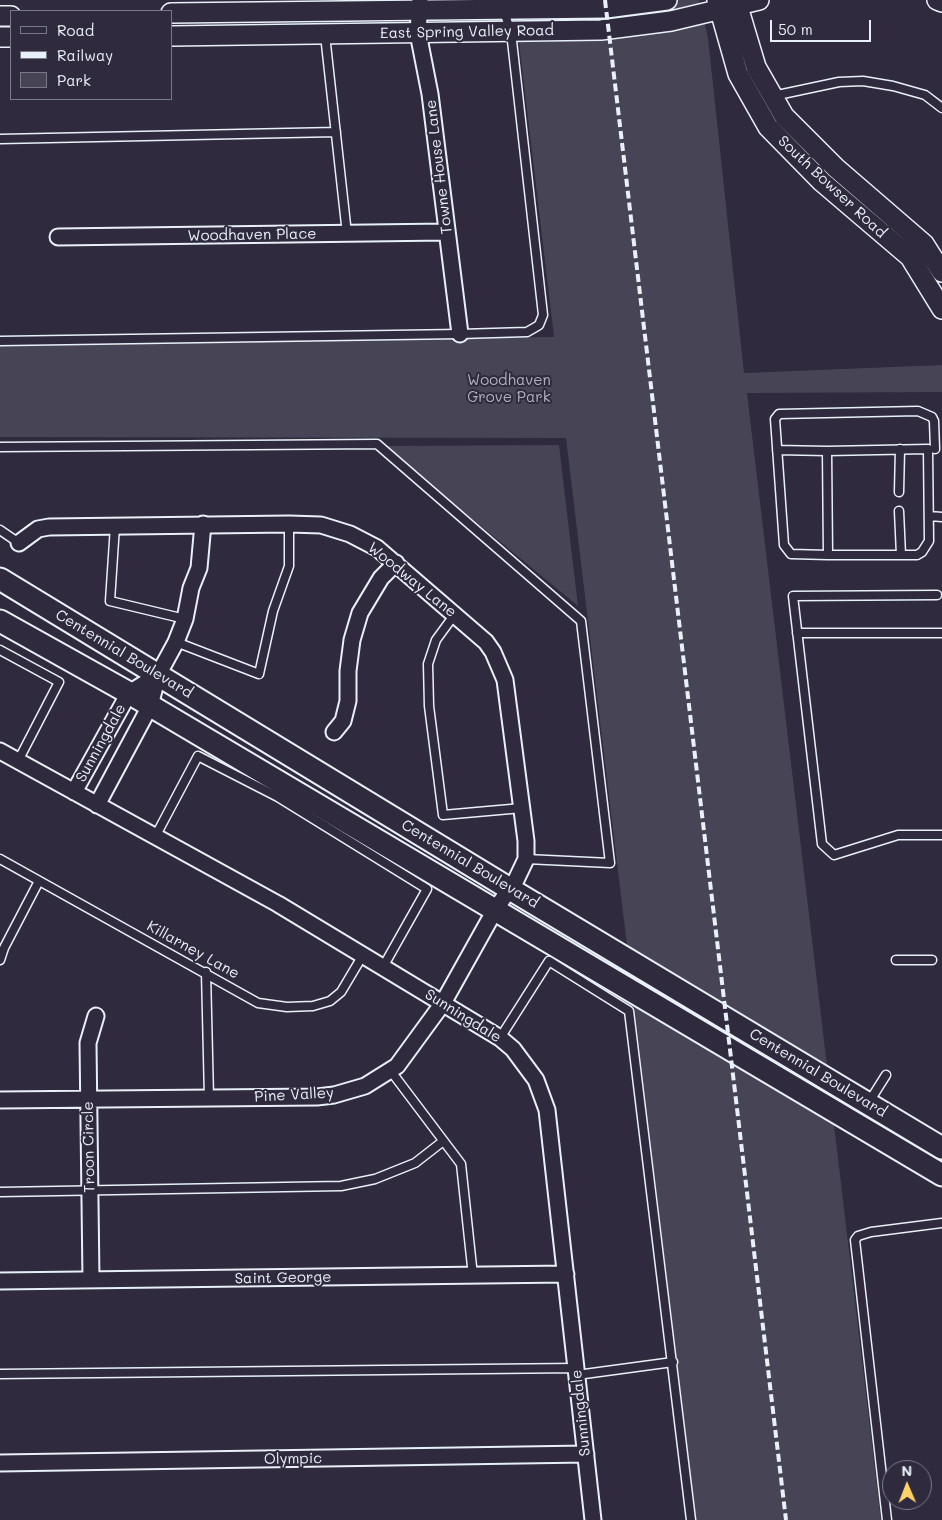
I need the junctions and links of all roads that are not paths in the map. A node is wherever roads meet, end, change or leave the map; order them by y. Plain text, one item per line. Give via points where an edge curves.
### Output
1 (667, 0) edge
2 (759, 0) edge
3 (937, 0) edge
4 (942, 2) edge
5 (737, 3) edge
6 (503, 4) edge
7 (420, 5) edge
8 (718, 5) edge
9 (319, 6) edge
10 (172, 13) edge
11 (511, 32) junction
12 (418, 33) junction
13 (325, 34) junction
14 (172, 36) edge
15 (773, 96) junction
16 (942, 108) edge
17 (336, 132) junction
18 (0, 139) edge
19 (446, 232) junction
20 (348, 234) junction
21 (58, 237) dead end
22 (942, 272) edge
23 (942, 308) edge
24 (460, 334) junction
25 (0, 341) edge
26 (0, 447) edge
27 (900, 449) junction
28 (935, 449) edge
29 (777, 450) junction
30 (827, 451) junction
31 (899, 492) dead end
32 (900, 511) dead end
33 (929, 516) junction
34 (942, 517) edge
35 (203, 524) junction
36 (289, 524) junction
37 (115, 526) junction
38 (0, 530) edge
39 (19, 543) joint
40 (828, 555) junction
41 (901, 555) junction
42 (396, 563) junction
43 (0, 578) edge
44 (937, 595) dead end
45 (454, 614) junction
46 (184, 619) junction
47 (0, 621) edge
48 (797, 633) junction
49 (942, 633) edge
50 (176, 642) junction
51 (0, 650) edge
52 (158, 675) junction
53 (129, 693) junction
54 (150, 706) junction
55 (334, 732) dead end
56 (1, 753) edge
57 (18, 761) junction
58 (74, 792) junction
59 (97, 805) junction
60 (522, 808) junction
61 (942, 835) edge
62 (156, 837) junction
63 (0, 859) edge
64 (526, 859) junction
65 (39, 880) junction
66 (510, 889) junction
67 (495, 910) junction
68 (363, 954) junction
69 (0, 960) edge
70 (896, 960) dead end
71 (932, 960) dead end
72 (384, 967) junction
73 (206, 972) junction
74 (443, 1003) junction
75 (96, 1016) dead end
76 (500, 1038) junction
77 (390, 1070) junction
78 (886, 1074) dead end
79 (208, 1098) junction
80 (0, 1100) edge
81 (89, 1100) junction
82 (868, 1104) junction
83 (442, 1142) junction
84 (942, 1149) edge
85 (942, 1175) edge
86 (90, 1190) junction
87 (0, 1192) edge
88 (942, 1223) edge
89 (566, 1274) junction
90 (473, 1276) junction
91 (91, 1280) junction
92 (0, 1281) edge
93 (673, 1362) junction
94 (577, 1371) junction
95 (0, 1374) edge
96 (586, 1454) junction
97 (0, 1463) edge
98 (594, 1520) edge
99 (691, 1520) edge
100 (887, 1520) edge

1 - 6 street, East Spring Valley Road via 606,8
2 - 5 street, East Spring Valley Road
3 - 4 street
5 - 8 street, East Spring Valley Road
5 - 15 street, South Bowser Road via 756,67
6 - 7 street, East Spring Valley Road
6 - 11 lane
7 - 9 street, East Spring Valley Road
7 - 12 street, Towne House Lane
8 - 11 street, East Spring Valley Road via 671,22 636,27
8 - 23 street, South Bowser Road via 738,74 768,127 822,182 910,257
9 - 10 street, East Spring Valley Road
11 - 12 street, East Spring Valley Road
11 - 24 lane via 544,315 540,325 527,332
12 - 13 street, East Spring Valley Road
12 - 19 street, Towne House Lane via 430,94
13 - 14 street, East Spring Valley Road
13 - 17 lane
15 - 16 lane via 830,83 863,81 925,95
15 - 22 street, South Bowser Road via 784,116 836,168 924,244
17 - 18 lane
17 - 20 lane
19 - 20 street, Woodhaven Place
19 - 24 street, Towne House Lane
20 - 21 street, Woodhaven Place
24 - 25 lane
26 - 64 lane via 377,444 581,621 610,863
27 - 28 lane
27 - 30 lane
27 - 31 lane
28 - 29 lane via 934,421 918,411 779,414 775,419
28 - 33 lane
29 - 30 lane
29 - 40 lane via 784,545 792,554
30 - 40 lane
32 - 41 lane
33 - 34 lane
33 - 41 lane via 926,547 917,555
35 - 36 street, Woodway Lane
35 - 37 street, Woodway Lane
35 - 46 street, Sunningdale via 198,568
36 - 42 street, Woodway Lane via 321,525 350,534 378,548
36 - 50 lane via 289,566 273,610 259,674
37 - 39 street, Woodway Lane via 38,529
37 - 46 lane via 110,601
38 - 39 lane
40 - 41 lane
42 - 45 street, Woodway Lane
42 - 55 street via 381,578 360,613 348,670 348,701 343,720
43 - 52 main road, Centennial Boulevard
44 - 48 lane via 793,596
45 - 60 street, Woodway Lane via 494,652 505,680
45 - 60 lane via 436,640 428,664 429,706 442,816
46 - 50 street, Sunningdale
47 - 53 main road, Centennial Boulevard
48 - 49 lane
48 - 61 lane via 822,844 834,854 898,835
50 - 52 street, Sunningdale
51 - 57 lane via 59,682
52 - 53 street
52 - 54 street, Sunningdale
52 - 66 main road, Centennial Boulevard
53 - 54 main road, Centennial Boulevard
53 - 58 street, Sunningdale
54 - 59 street, Sunningdale
54 - 67 main road, Centennial Boulevard
56 - 57 street, Sunningdale
57 - 58 street, Sunningdale
58 - 59 street, Sunningdale
59 - 62 street, Sunningdale
60 - 64 street, Woodway Lane
62 - 68 street, Sunningdale
62 - 72 lane via 198,756 278,797 427,889
63 - 65 lane, Killarney Lane
64 - 66 street
65 - 69 lane
65 - 73 lane, Killarney Lane
66 - 67 street, Pine Valley
66 - 82 main road, Centennial Boulevard
67 - 74 street, Pine Valley
67 - 85 main road, Centennial Boulevard
68 - 72 street, Sunningdale
68 - 73 lane, Killarney Lane via 341,992 330,1001 313,1006 258,1003
70 - 71 lane
72 - 74 street, Sunningdale
73 - 79 lane
74 - 76 street, Sunningdale
74 - 77 street, Pine Valley
75 - 81 street, Troon Circle via 88,1043
76 - 89 street, Sunningdale via 513,1049 536,1080 547,1110
76 - 93 lane via 550,961 629,1011
77 - 79 street, Pine Valley via 365,1086 334,1095
77 - 83 lane
78 - 82 lane
79 - 81 street, Pine Valley
80 - 81 street, Pine Valley
81 - 86 street, Troon Circle
82 - 84 main road, Centennial Boulevard
83 - 86 lane via 415,1163 375,1179 341,1186
83 - 90 lane via 460,1164
86 - 87 lane
86 - 91 street, Troon Circle
88 - 100 lane via 870,1232 855,1240
89 - 90 street, Saint George
89 - 94 street, Sunningdale
90 - 91 street, Saint George
91 - 92 street, Saint George
93 - 94 lane
93 - 99 lane
94 - 95 lane
94 - 96 street, Sunningdale
96 - 97 street, Olympic
96 - 98 street, Sunningdale

